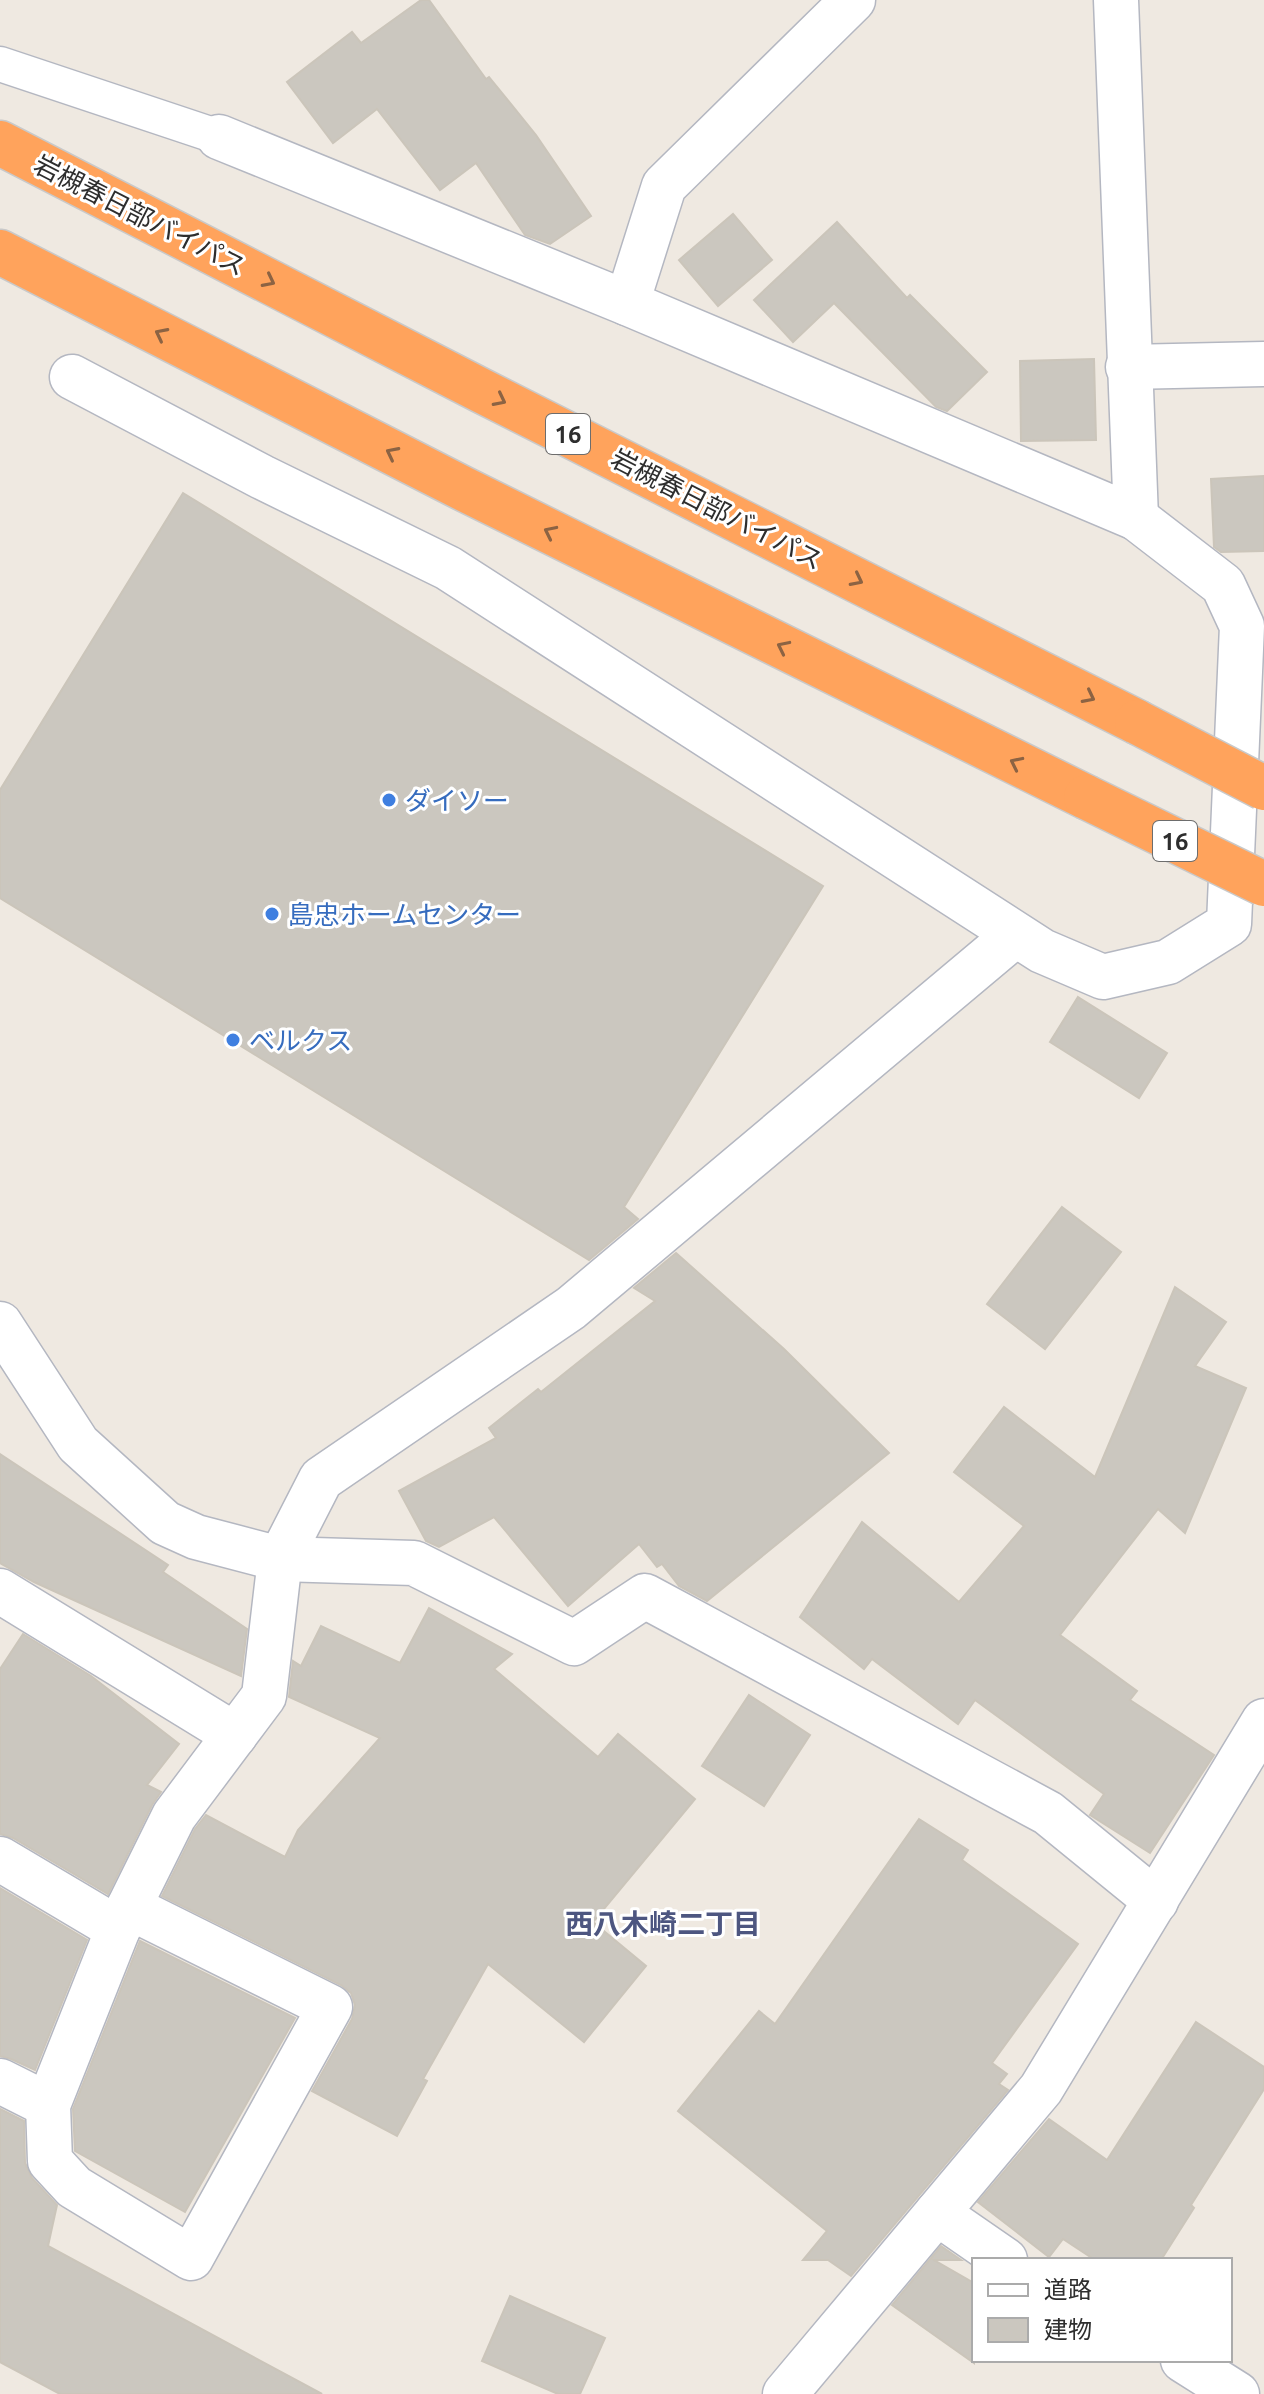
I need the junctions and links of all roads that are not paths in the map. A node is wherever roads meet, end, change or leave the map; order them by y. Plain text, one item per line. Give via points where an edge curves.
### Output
1 (853, 0) edge
2 (1116, 0) edge
3 (0, 64) edge
4 (219, 137) joint
5 (0, 143) edge
6 (0, 252) edge
7 (627, 303) junction
8 (1264, 364) edge
9 (1128, 367) junction
10 (72, 377) dead end
11 (1136, 518) junction
12 (1264, 788) edge
13 (1264, 884) edge
14 (1015, 935) junction
15 (0, 1324) edge
16 (280, 1559) junction
17 (0, 1591) edge
18 (1264, 1721) edge
19 (235, 1735) junction
20 (0, 1859) edge
21 (1156, 1901) junction
22 (123, 1918) junction
23 (0, 2081) edge
24 (48, 2105) junction
25 (937, 2213) junction
26 (1002, 2258) edge
27 (1186, 2362) edge
28 (785, 2394) edge
29 (1237, 2394) edge

1 - 7 street via 664,186
2 - 9 street
3 - 4 lane
4 - 7 street
5 -> 12 highway, 岩槻春日部バイパス / 16, bridge
13 -> 6 highway, 16, bridge via 448,481
7 - 11 street
8 - 9 street
9 - 11 street
10 - 14 street via 448,568
11 - 14 street via 1223,585 1242,626 1229,924 1168,962 1103,977
14 - 16 street via 571,1308 321,1479
15 - 16 street via 78,1444 165,1523 196,1537
16 - 19 street via 264,1696
16 - 21 street via 414,1563 574,1643 645,1596 1048,1813
17 - 19 street
18 - 21 street
19 - 22 street via 174,1816
20 - 22 street
21 - 25 street via 1041,2089
22 - 24 street
22 - 24 street via 330,2007 191,2258 74,2187 50,2161
23 - 24 street
25 - 26 street
25 - 28 street
27 - 29 street

